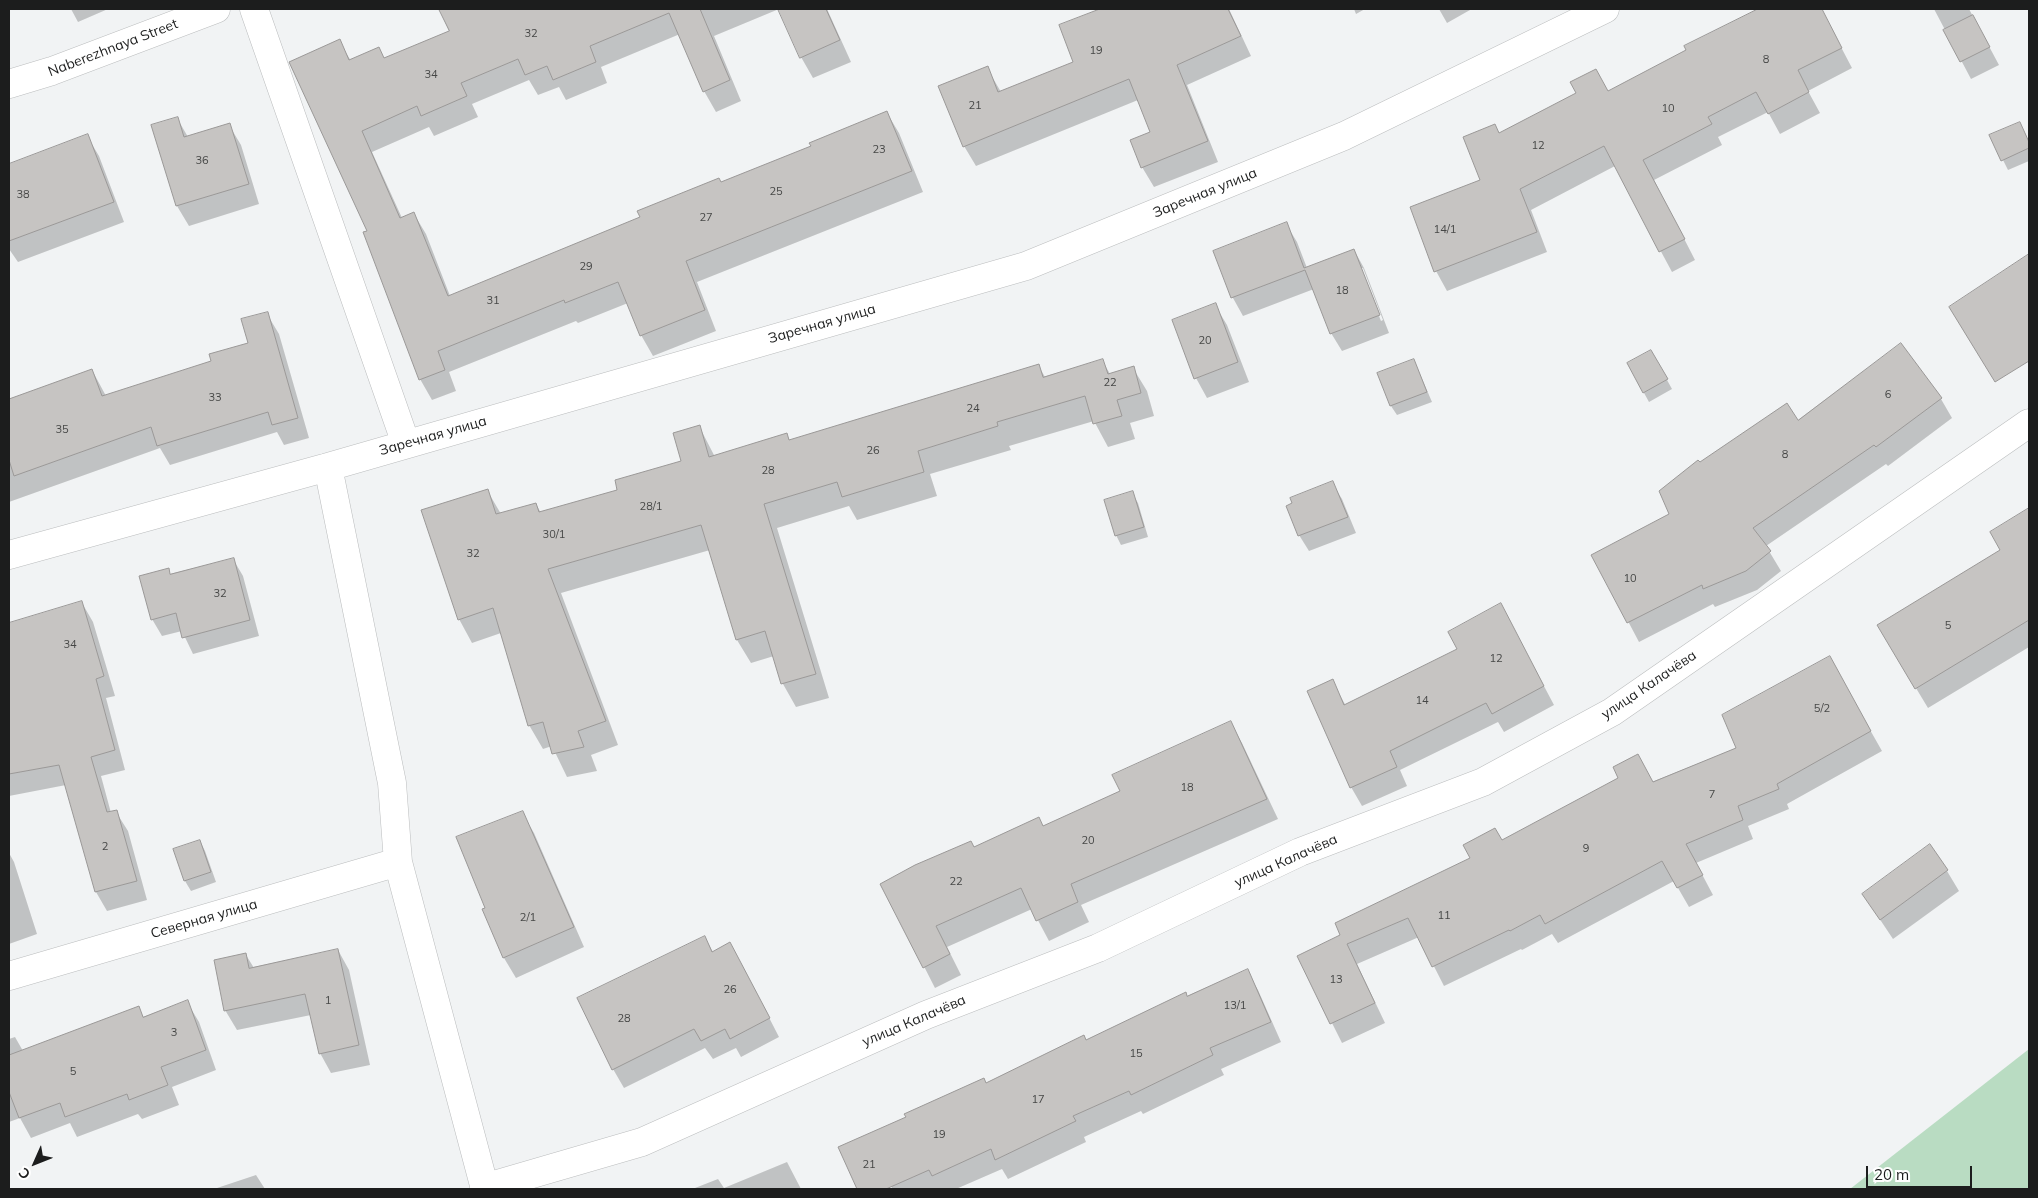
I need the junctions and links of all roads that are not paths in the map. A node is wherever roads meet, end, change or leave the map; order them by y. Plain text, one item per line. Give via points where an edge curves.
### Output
1 (216, 9) edge
2 (254, 9) edge
3 (1605, 9) edge
4 (9, 84) edge
5 (2029, 423) edge
6 (406, 444) junction
7 (328, 467) junction
8 (9, 555) edge
9 (398, 862) junction
10 (9, 976) edge
11 (484, 1189) edge

1 - 4 street, Naberezhnaya Street
2 - 6 street
3 - 6 street, Заречная улица via 1344,136 1026,266
5 - 11 street, улица Калачёва via 1612,712 1483,782 1300,852 1098,948 926,1014 642,1142
6 - 7 street, Заречная улица
7 - 8 street, Заречная улица
7 - 9 street via 392,783
9 - 10 street, Северная улица
9 - 11 street

